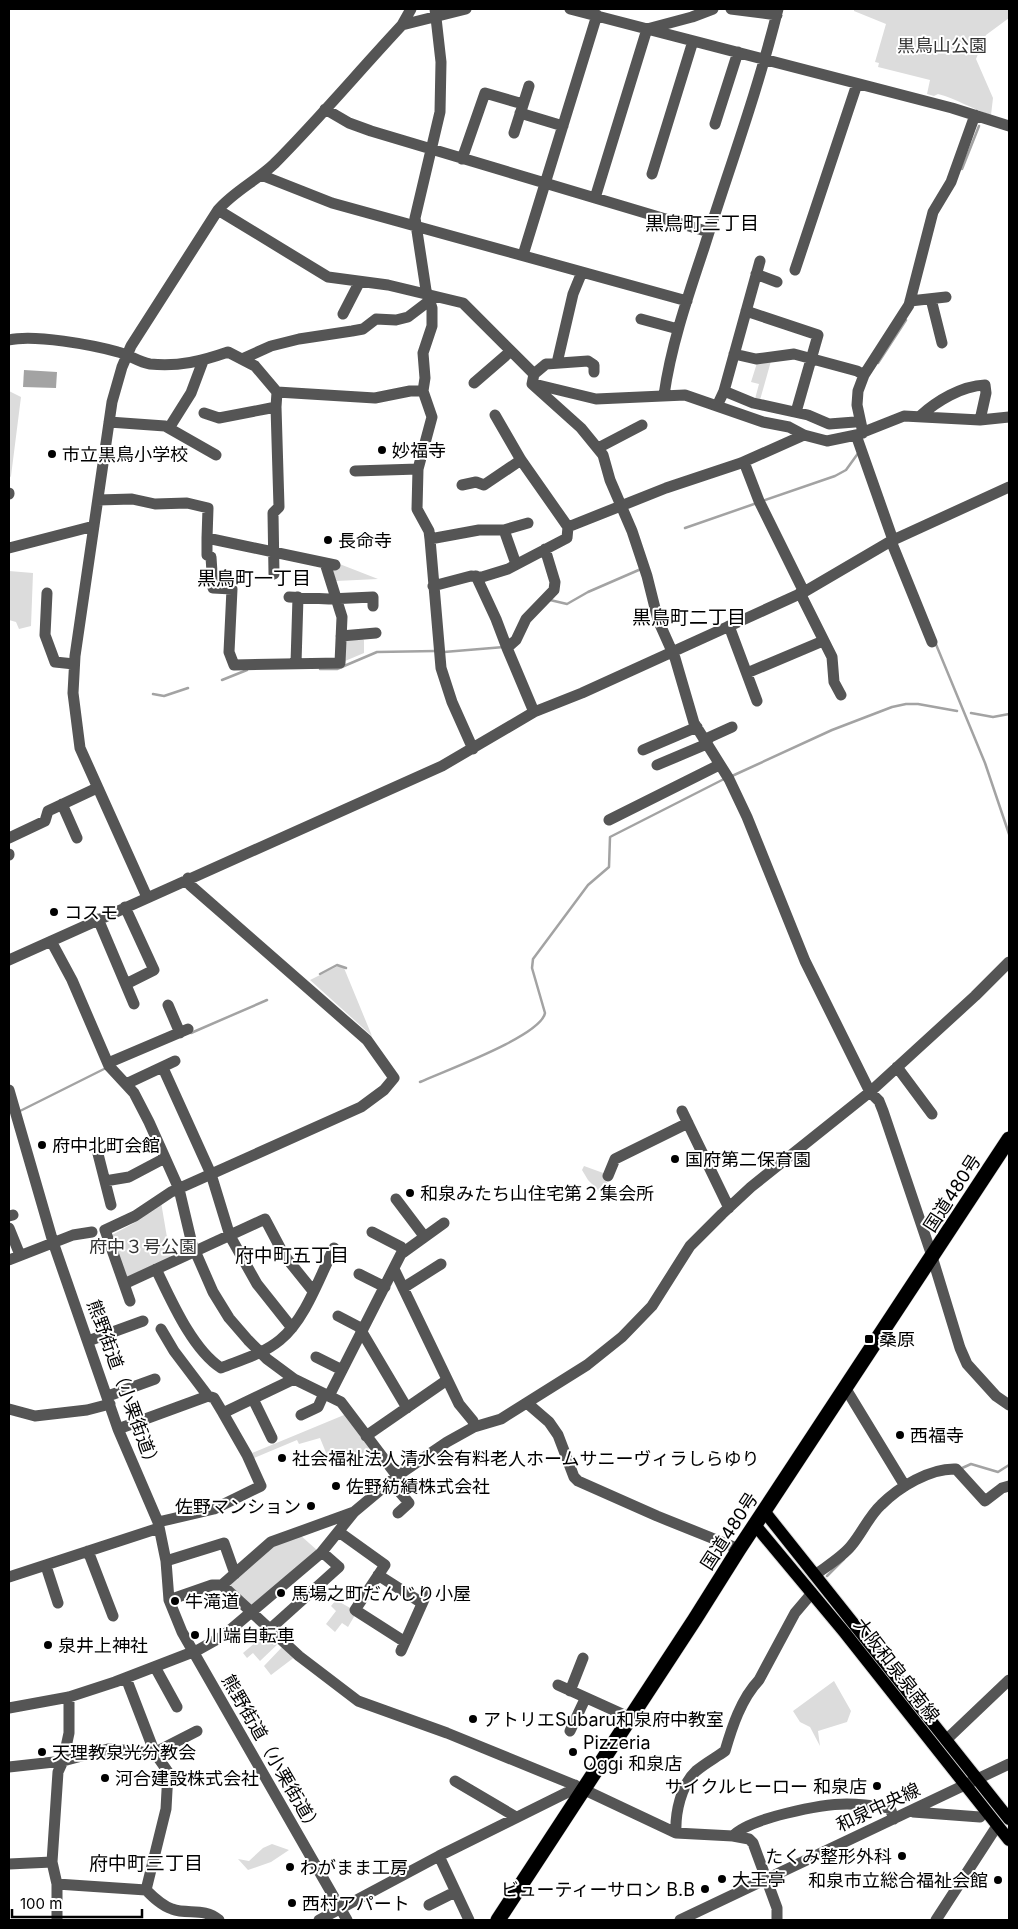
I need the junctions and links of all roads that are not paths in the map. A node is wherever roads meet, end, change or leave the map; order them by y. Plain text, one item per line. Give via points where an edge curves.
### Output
1 (411, 9) edge
2 (466, 9) edge
3 (570, 9) edge
4 (713, 9) edge
5 (731, 9) edge
6 (777, 12) edge
7 (435, 13) edge
8 (597, 15) junction
9 (402, 25) junction
10 (647, 28) junction
11 (693, 41) junction
12 (738, 52) junction
13 (764, 59) junction
14 (857, 84) junction
15 (529, 86) dead end
16 (325, 109) junction
17 (522, 109) junction
18 (975, 115) junction
19 (715, 124) dead end
20 (563, 126) junction
21 (1009, 126) edge
22 (514, 133) dead end
23 (431, 149) junction
24 (462, 159) junction
25 (652, 174) dead end
26 (261, 175) junction
27 (546, 183) junction
28 (595, 198) junction
29 (218, 210) junction
30 (414, 226) junction
31 (709, 232) junction
32 (522, 255) junction
33 (760, 262) dead end
34 (795, 270) dead end
35 (582, 272) junction
36 (756, 274) junction
37 (777, 282) dead end
38 (359, 283) junction
39 (430, 296) junction
40 (946, 297) dead end
41 (931, 299) junction
42 (687, 300) junction
43 (910, 301) junction
44 (350, 308) dead end
45 (746, 310) junction
46 (640, 319) dead end
47 (678, 329) junction
48 (9, 340) edge
49 (942, 343) dead end
50 (511, 351) junction
51 (126, 354) junction
52 (734, 354) junction
53 (811, 358) junction
54 (242, 359) junction
55 (203, 361) junction
56 (557, 363) junction
57 (594, 372) dead end
58 (864, 375) junction
59 (533, 379) junction
60 (474, 383) dead end
61 (423, 391) junction
62 (724, 391) junction
63 (278, 392) junction
64 (664, 395) junction
65 (717, 406) junction
66 (276, 407) junction
67 (796, 412) junction
68 (204, 413) dead end
69 (495, 415) dead end
70 (920, 416) junction
71 (1009, 417) edge
72 (980, 420) junction
73 (109, 422) junction
74 (855, 422) dead end
75 (642, 425) dead end
76 (169, 428) junction
77 (860, 434) junction
78 (804, 435) junction
79 (598, 448) junction
80 (216, 455) dead end
81 (521, 460) junction
82 (744, 462) junction
83 (418, 469) junction
84 (355, 471) dead end
85 (462, 486) dead end
86 (1009, 488) edge
87 (98, 500) junction
88 (620, 505) junction
89 (528, 523) dead end
90 (94, 526) junction
91 (568, 527) junction
92 (504, 530) junction
93 (208, 538) junction
94 (430, 539) junction
95 (892, 540) junction
96 (9, 548) edge
97 (546, 549) junction
98 (274, 550) junction
99 (516, 564) junction
100 (274, 574) dead end
101 (476, 576) junction
102 (434, 586) junction
103 (802, 593) junction
104 (44, 598) dead end
105 (338, 598) junction
106 (373, 606) dead end
107 (729, 626) junction
108 (341, 636) junction
109 (370, 636) dead end
110 (823, 641) junction
111 (932, 642) dead end
112 (507, 648) junction
113 (673, 652) junction
114 (296, 663) junction
115 (74, 664) junction
116 (747, 673) junction
117 (841, 695) dead end
118 (757, 701) dead end
119 (534, 712) junction
120 (697, 727) junction
121 (732, 727) dead end
122 (706, 742) junction
123 (473, 749) junction
124 (643, 750) dead end
125 (661, 759) dead end
126 (719, 765) junction
127 (97, 788) junction
128 (62, 804) junction
129 (613, 815) dead end
130 (9, 838) edge
131 (77, 838) dead end
132 (188, 878) junction
133 (147, 897) junction
134 (126, 907) junction
135 (98, 919) junction
136 (51, 941) junction
137 (9, 960) edge
138 (1009, 962) edge
139 (126, 984) junction
140 (134, 1004) dead end
141 (173, 1009) dead end
142 (175, 1061) dead end
143 (108, 1063) junction
144 (897, 1067) junction
145 (163, 1068) junction
146 (126, 1084) junction
147 (9, 1090) edge
148 (870, 1092) junction
149 (682, 1111) dead end
150 (932, 1114) dead end
151 (688, 1123) junction
152 (14, 1126) edge
153 (1009, 1138) edge
154 (101, 1155) dead end
155 (165, 1158) junction
156 (211, 1174) junction
157 (608, 1176) dead end
158 (105, 1181) junction
159 (179, 1189) junction
160 (396, 1199) dead end
161 (111, 1205) dead end
162 (729, 1208) junction
163 (444, 1223) dead end
164 (9, 1228) edge
165 (92, 1232) dead end
166 (372, 1232) dead end
167 (230, 1236) junction
168 (424, 1236) junction
169 (53, 1242) junction
170 (334, 1248) dead end
171 (195, 1252) junction
172 (404, 1252) junction
173 (20, 1255) junction
174 (932, 1258) junction
175 (9, 1260) edge
176 (441, 1264) dead end
177 (156, 1269) junction
178 (394, 1269) junction
179 (359, 1274) dead end
180 (124, 1284) junction
181 (385, 1287) junction
182 (403, 1288) junction
183 (313, 1290) junction
184 (130, 1302) dead end
185 (338, 1316) dead end
186 (143, 1321) dead end
187 (161, 1328) dead end
188 (292, 1328) junction
189 (362, 1332) junction
190 (88, 1341) junction
191 (260, 1352) junction
192 (316, 1357) dead end
193 (342, 1370) junction
194 (155, 1379) dead end
195 (294, 1379) junction
196 (447, 1380) junction
197 (846, 1389) junction
198 (208, 1396) junction
199 (328, 1396) junction
200 (253, 1399) junction
201 (109, 1400) junction
202 (527, 1403) junction
203 (1009, 1405) edge
204 (407, 1408) junction
205 (9, 1409) edge
206 (223, 1413) junction
207 (301, 1415) dead end
208 (474, 1427) junction
209 (118, 1429) junction
210 (366, 1436) junction
211 (272, 1438) dead end
212 (394, 1479) junction
213 (905, 1486) junction
214 (1009, 1486) edge
215 (764, 1511) junction
216 (354, 1512) junction
217 (398, 1513) dead end
218 (159, 1525) junction
219 (754, 1525) junction
220 (339, 1532) junction
221 (739, 1549) junction
222 (88, 1551) junction
223 (322, 1552) junction
224 (166, 1561) junction
225 (46, 1566) junction
226 (235, 1574) junction
227 (378, 1575) junction
228 (815, 1575) junction
229 (9, 1577) edge
230 (222, 1585) junction
231 (812, 1593) junction
232 (169, 1600) junction
233 (58, 1604) dead end
234 (250, 1613) junction
235 (113, 1616) dead end
236 (270, 1629) junction
237 (194, 1651) junction
238 (584, 1658) dead end
239 (155, 1667) junction
240 (126, 1678) junction
241 (1009, 1680) edge
242 (558, 1685) dead end
243 (570, 1691) junction
244 (69, 1698) junction
245 (585, 1699) junction
246 (171, 1703) dead end
247 (9, 1708) edge
248 (631, 1718) junction
249 (570, 1730) dead end
250 (197, 1731) dead end
251 (946, 1740) junction
252 (155, 1754) junction
253 (63, 1761) junction
254 (1009, 1764) edge
255 (9, 1767) edge
256 (977, 1779) junction
257 (454, 1781) dead end
258 (965, 1785) junction
259 (580, 1787) junction
260 (909, 1812) junction
261 (980, 1817) dead end
262 (516, 1818) junction
263 (894, 1818) junction
264 (1009, 1819) edge
265 (997, 1826) junction
266 (676, 1833) junction
267 (733, 1836) junction
268 (1009, 1840) edge
269 (439, 1856) junction
270 (52, 1862) junction
271 (9, 1864) edge
272 (767, 1879) junction
273 (57, 1884) junction
274 (146, 1890) junction
275 (455, 1892) junction
276 (429, 1905) dead end
277 (341, 1908) junction
278 (60, 1920) edge
279 (219, 1920) edge
280 (319, 1920) edge
281 (347, 1920) edge
282 (469, 1920) edge
283 (498, 1920) edge
284 (680, 1920) edge
285 (777, 1920) edge
286 (936, 1920) edge

1 - 9 street
2 - 7 street
3 - 8 street
4 - 10 street
5 - 6 street
6 - 13 street
7 - 9 street
7 - 23 street via 441,62 440,112
8 - 10 street
8 - 20 street
9 - 16 street
10 - 11 street
10 - 28 street
11 - 12 street
11 - 25 street
12 - 13 street
12 - 19 street
13 - 14 street
13 - 31 street
14 - 18 street
14 - 34 street
15 - 17 street
16 - 23 street via 349,123
16 - 26 street
17 - 20 street
17 - 22 street
17 - 24 street via 485,92
18 - 21 street
18 - 43 street via 951,182 933,212
20 - 27 street
23 - 24 street
23 - 30 street
24 - 27 street
26 - 29 street
26 - 30 street via 332,203
27 - 28 street
27 - 32 street
28 - 31 street
29 - 38 street via 328,277
29 - 51 street
30 - 32 street
30 - 39 street via 426,290
31 - 42 street
32 - 35 street
33 - 36 street
35 - 42 street
35 - 56 street via 571,300
36 - 37 street
36 - 45 street
38 - 39 street
38 - 44 street
39 - 50 street via 463,304
39 - 54 street via 429,301 408,317 376,319 363,329 352,332 299,338
39 - 61 street via 432,326 423,353
40 - 41 street
41 - 43 street
41 - 49 street via 941,325
42 - 47 street
43 - 58 street
45 - 52 street
45 - 53 street via 818,335
46 - 47 street
47 - 64 street
48 - 51 street via 46,340
50 - 59 street
50 - 60 street
51 - 55 street via 150,364
51 - 73 street
52 - 53 street via 756,359 794,354
52 - 62 street
53 - 58 street
53 - 67 street
54 - 55 street via 228,352
54 - 63 street via 255,366
55 - 76 street via 191,393
56 - 57 street via 588,361 594,365
56 - 59 street via 546,364
58 - 77 street via 857,405
59 - 64 street via 596,399
59 - 79 street
61 - 63 street via 375,398
61 - 83 street via 432,417
62 - 65 street
62 - 67 street via 753,403
63 - 66 street
64 - 65 street via 685,395
65 - 78 street via 789,427
66 - 68 street via 219,418
66 - 98 street via 278,507 273,513
67 - 74 street
69 - 81 street
70 - 72 street
70 - 72 street via 938,401 976,385 984,385 986,393
70 - 77 street via 904,416
71 - 72 street
73 - 76 street
73 - 87 street
75 - 79 street via 631,436
76 - 80 street via 194,448
77 - 78 street via 827,441
77 - 95 street
78 - 82 street
79 - 88 street via 601,468
81 - 85 street via 484,485 476,482
81 - 91 street
82 - 88 street
82 - 103 street
83 - 84 street
83 - 94 street via 417,509
86 - 95 street
87 - 90 street
87 - 93 street via 132,499 155,508 187,503 208,508
88 - 91 street
88 - 113 street via 647,576 658,620
89 - 92 street
90 - 96 street
90 - 115 street
91 - 97 street via 567,538
92 - 94 street via 479,530
92 - 99 street
93 - 98 street
93 - 114 street via 207,555 211,558 213,588 232,589 229,652 234,665
94 - 102 street
95 - 103 street
95 - 111 street
97 - 99 street
97 - 112 street via 555,582 554,590 526,620 516,640
98 - 100 street
98 - 105 street via 330,564
99 - 101 street via 482,577
101 - 102 street
101 - 112 street
102 - 123 street via 441,668
103 - 107 street
103 - 110 street
104 - 115 street via 50,628 45,635 56,662
105 - 106 street via 372,597
105 - 108 street
105 - 114 street via 293,597
107 - 113 street
107 - 116 street
108 - 109 street
108 - 114 street via 340,663
110 - 116 street
110 - 117 street via 832,657 834,682
112 - 119 street
113 - 119 street
113 - 120 street
115 - 127 street via 80,748
116 - 118 street
119 - 123 street
120 - 122 street
120 - 124 street
121 - 122 street
122 - 125 street
122 - 126 street
123 - 132 street via 442,766
126 - 129 street via 643,798
126 - 148 street via 747,817 805,961
127 - 128 street
127 - 133 street
128 - 130 street via 48,811 45,821
128 - 131 street
132 - 133 street
132 - 156 street via 190,885 367,1040 394,1078 361,1107
133 - 134 street
134 - 135 street
134 - 139 street via 154,970
135 - 136 street
135 - 139 street
136 - 137 street
136 - 143 street via 72,980
138 - 144 street
139 - 140 street
141 - 143 street via 184,1031 137,1046
142 - 145 street
143 - 146 street
144 - 148 street
144 - 150 street
145 - 146 street
145 - 156 street
146 - 155 street via 134,1093
147 - 152 street, 熊野街道（小栗街道）
148 - 162 street
148 - 174 street via 883,1111
149 - 151 street
151 - 157 street via 614,1160
151 - 162 street
152 - 169 street, 熊野街道（小栗街道）
153 - 174 highway, 国道480号
154 - 158 street
155 - 158 street via 121,1183
155 - 159 street
156 - 159 street
156 - 167 street
158 - 161 street
159 - 171 street
159 - 180 street via 105,1230
160 - 168 street
162 - 202 street via 690,1246 652,1306 622,1337 587,1365
163 - 168 street
164 - 173 street
165 - 169 street
166 - 172 street via 401,1247
167 - 171 street
167 - 183 street via 265,1219 284,1255
167 - 188 street via 256,1284
168 - 172 street
169 - 173 street
169 - 190 street, 熊野街道（小栗街道）
170 - 183 street
171 - 177 street
171 - 191 street via 229,1318
172 - 178 street
173 - 175 street
174 - 197 highway, 国道480号
174 - 203 street via 967,1364 996,1396
176 - 182 street
177 - 180 street
177 - 191 street via 184,1322 214,1363 221,1368
178 - 181 street
178 - 182 street
179 - 181 street
180 - 184 street
181 - 189 street
182 - 196 street
183 - 188 street
185 - 189 street
186 - 190 street via 130,1321
187 - 198 street
188 - 191 street via 278,1342
189 - 193 street
189 - 204 street
190 - 201 street, 熊野街道（小栗街道）
191 - 195 street
192 - 193 street
193 - 199 street
194 - 201 street
195 - 199 street
195 - 200 street
196 - 204 street
196 - 208 street
197 - 213 street
197 - 215 highway, 国道480号
198 - 206 street via 214,1398
198 - 209 street
199 - 207 street via 322,1398 318,1408
199 - 210 street via 341,1402
200 - 206 street
200 - 211 street
201 - 205 street via 87,1410 35,1416
201 - 209 street, 熊野街道（小栗街道）
202 - 208 street via 501,1419
202 - 221 street via 549,1422 558,1435 578,1481
204 - 210 street
206 - 218 street via 261,1486 214,1509
208 - 212 street
209 - 218 street, 熊野街道（小栗街道）
210 - 212 street
212 - 216 street
212 - 217 street via 409,1503
213 - 214 street via 945,1469 958,1471 985,1501
213 - 228 street via 880,1505 846,1552
215 - 219 highway, 国道480号
215 - 228 main road, 大阪和泉泉南線
216 - 220 street
216 - 226 street via 271,1542
218 - 222 street
218 - 224 street, 熊野街道（小栗街道）
219 - 221 highway, 国道480号
219 - 231 main road, 大阪和泉泉南線
220 - 223 street
220 - 227 street via 385,1565
221 - 248 highway, 国道480号
222 - 225 street
222 - 235 street
223 - 234 street
223 - 236 street via 339,1567
224 - 226 street via 224,1543
224 - 232 street, 熊野街道（小栗街道）
225 - 229 street
225 - 233 street
226 - 230 street
227 - 227 street via 355,1610 403,1647 424,1599
228 - 251 main road, 大阪和泉泉南線
230 - 232 street via 212,1585
230 - 234 street
231 - 258 main road, 大阪和泉泉南線
231 - 266 street via 795,1613 753,1686 733,1723 725,1751 688,1780 679,1807
232 - 237 street, 熊野街道（小栗街道）
234 - 236 street
234 - 237 street via 223,1636
236 - 259 street via 299,1656 358,1701
237 - 239 street
237 - 277 street, 熊野街道（小栗街道）
238 - 243 street
239 - 240 street
239 - 246 street
240 - 244 street
240 - 252 street
241 - 251 street
242 - 243 street
243 - 245 street
244 - 247 street
244 - 253 street via 69,1733
245 - 248 street
245 - 249 street
248 - 259 highway, 国道480号
250 - 252 street
251 - 256 main road, 大阪和泉泉南線
252 - 253 street via 108,1748
252 - 274 street via 168,1772 166,1809
253 - 255 street
253 - 270 street via 58,1772
254 - 256 street, 和泉中央線
256 - 258 street, 和泉中央線
256 - 264 main road, 大阪和泉泉南線
257 - 262 street
258 - 260 street, 和泉中央線
258 - 265 main road, 大阪和泉泉南線
259 - 262 street
259 - 266 street
259 - 283 highway, 国道480号
260 - 261 street
260 - 263 street, 和泉中央線
262 - 269 street
263 - 267 street via 890,1808 847,1804 766,1818
263 - 272 street, 和泉中央線
265 - 268 main road, 大阪和泉泉南線
265 - 286 street
266 - 267 street
267 - 272 street via 750,1839
269 - 275 street
269 - 277 street
270 - 271 street
270 - 273 street
272 - 284 street, 和泉中央線
272 - 285 street via 777,1908
273 - 274 street
273 - 278 street
274 - 279 street via 173,1910 198,1911
275 - 276 street
275 - 282 street
277 - 280 street
277 - 281 street, 熊野街道（小栗街道）

